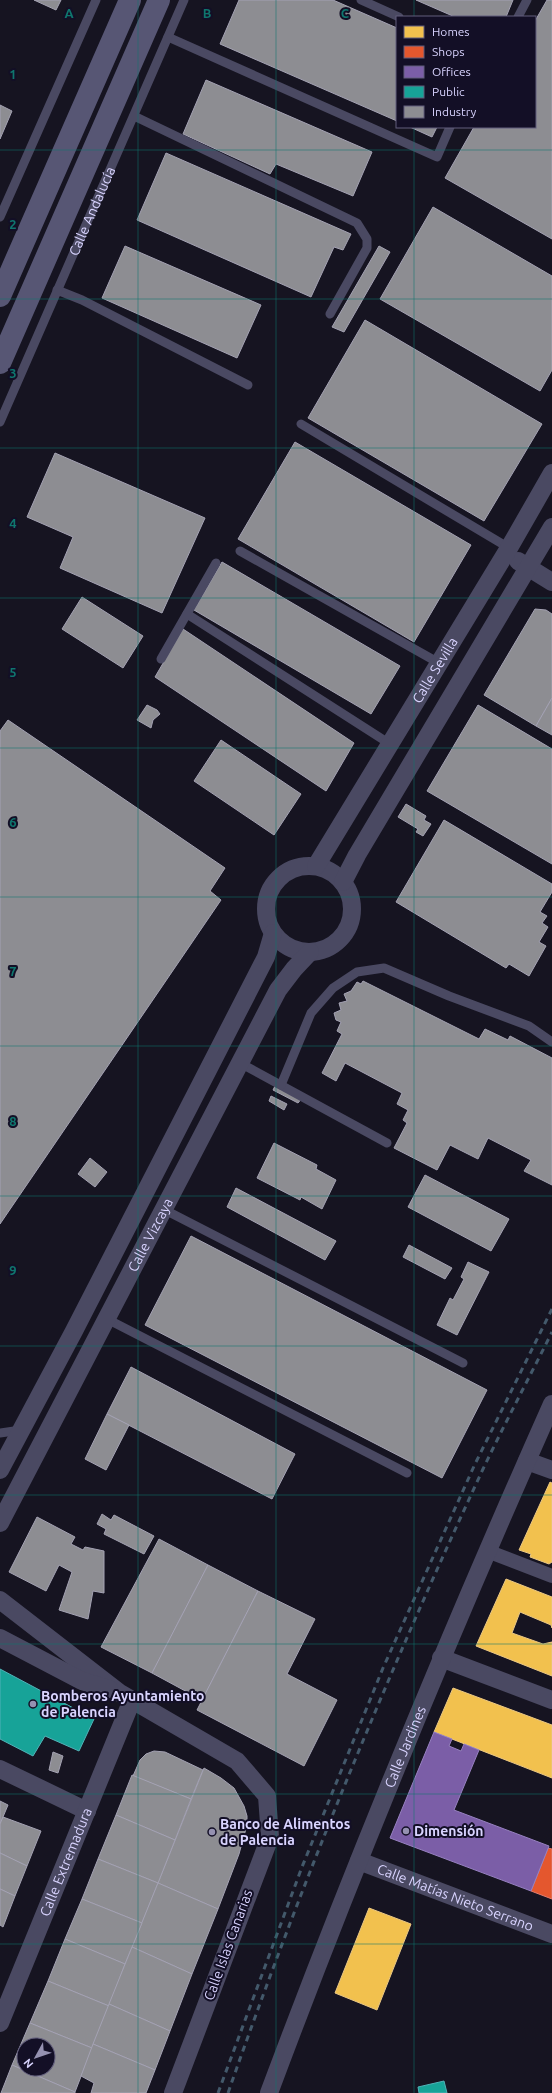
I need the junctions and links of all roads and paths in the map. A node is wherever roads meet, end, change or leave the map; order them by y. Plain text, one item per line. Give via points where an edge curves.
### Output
1 (96, 0) edge
2 (130, 0) edge
3 (159, 0) edge
4 (184, 0) edge
5 (361, 0) edge
6 (527, 0) edge
7 (397, 16) edge
8 (519, 16) edge
9 (168, 37) junction
10 (134, 116) junction
11 (450, 128) edge
12 (0, 217) edge
13 (57, 290) junction
14 (0, 296) edge
15 (330, 314) dead end
16 (0, 362) edge
17 (248, 385) dead end
18 (0, 422) edge
19 (301, 424) dead end
20 (552, 473) edge
21 (552, 527) edge
22 (507, 550) junction
23 (240, 551) dead end
24 (216, 563) dead end
25 (528, 568) junction
26 (552, 582) edge
27 (186, 614) junction
28 (161, 659) dead end
29 (439, 663) junction
30 (390, 744) junction
31 (316, 866) junction
32 (343, 882) junction
33 (273, 934) junction
34 (310, 952) junction
35 (552, 1042) edge
36 (240, 1063) junction
37 (281, 1085) junction
38 (387, 1143) dead end
39 (145, 1193) junction
40 (165, 1210) junction
41 (107, 1319) junction
42 (463, 1363) dead end
43 (552, 1404) edge
44 (21, 1430) junction
45 (0, 1433) edge
46 (526, 1461) junction
47 (0, 1470) edge
48 (552, 1470) edge
49 (407, 1473) dead end
50 (0, 1523) edge
51 (487, 1551) junction
52 (552, 1576) edge
53 (0, 1600) edge
54 (0, 1638) edge
55 (441, 1658) junction
56 (126, 1697) junction
57 (552, 1700) edge
58 (0, 1769) edge
59 (87, 1811) junction
60 (359, 1861) junction
61 (552, 1934) edge
62 (0, 2023) edge
63 (173, 2093) edge
64 (270, 2093) edge

1 - 12 lane
2 - 14 main road
3 - 16 main road, Calle Andalucía
4 - 9 lane, Calle Andalucía
5 - 7 lane
6 - 8 lane
9 - 10 lane, Calle Andalucía
9 - 11 lane via 437,157
10 - 13 lane, Calle Andalucía
10 - 15 lane via 357,223 367,239 367,248
13 - 17 lane via 82,300
13 - 18 lane, Calle Andalucía
19 - 22 lane
20 - 22 street, Calle Sevilla
21 - 25 street, Calle Sevilla
22 - 25 street
22 - 29 street, Calle Sevilla
23 - 29 lane
24 - 27 lane
25 - 26 street
25 - 32 street, Calle Sevilla
27 - 28 lane
27 - 30 lane
29 - 30 street, Calle Sevilla
30 - 31 street, Calle Sevilla
31 - 32 street via 335,874
31 - 33 street via 296,868 282,875 274,883 266,909 268,924
32 - 34 street via 352,902 352,914 347,930 331,946
33 - 34 street via 290,948
33 - 39 street, Calle Vizcaya via 266,957
34 - 36 street, Calle Vizcaya via 278,990
35 - 37 lane via 529,1026 384,968 357,972 334,988 311,1013
36 - 37 lane
36 - 40 street, Calle Vizcaya
37 - 38 lane
39 - 40 street
39 - 44 street, Calle Vizcaya
40 - 41 street, Calle Vizcaya
40 - 42 lane
41 - 49 lane
41 - 50 street, Calle Vizcaya
43 - 46 street, Calle Jardines
44 - 45 lane
44 - 47 street, Calle Vizcaya
46 - 48 street
46 - 51 street, Calle Jardines
51 - 52 street
51 - 55 street, Calle Jardines
53 - 56 street
54 - 56 street via 82,1681
55 - 57 street
55 - 60 street, Calle Jardines
56 - 59 street, Calle Extremadura
56 - 63 street, Calle Islas Canarias via 237,1761 267,1796 270,1837
58 - 59 street
59 - 62 street, Calle Extremadura
60 - 61 street, Calle Matías Nieto Serrano
60 - 64 street, Calle Jardines

